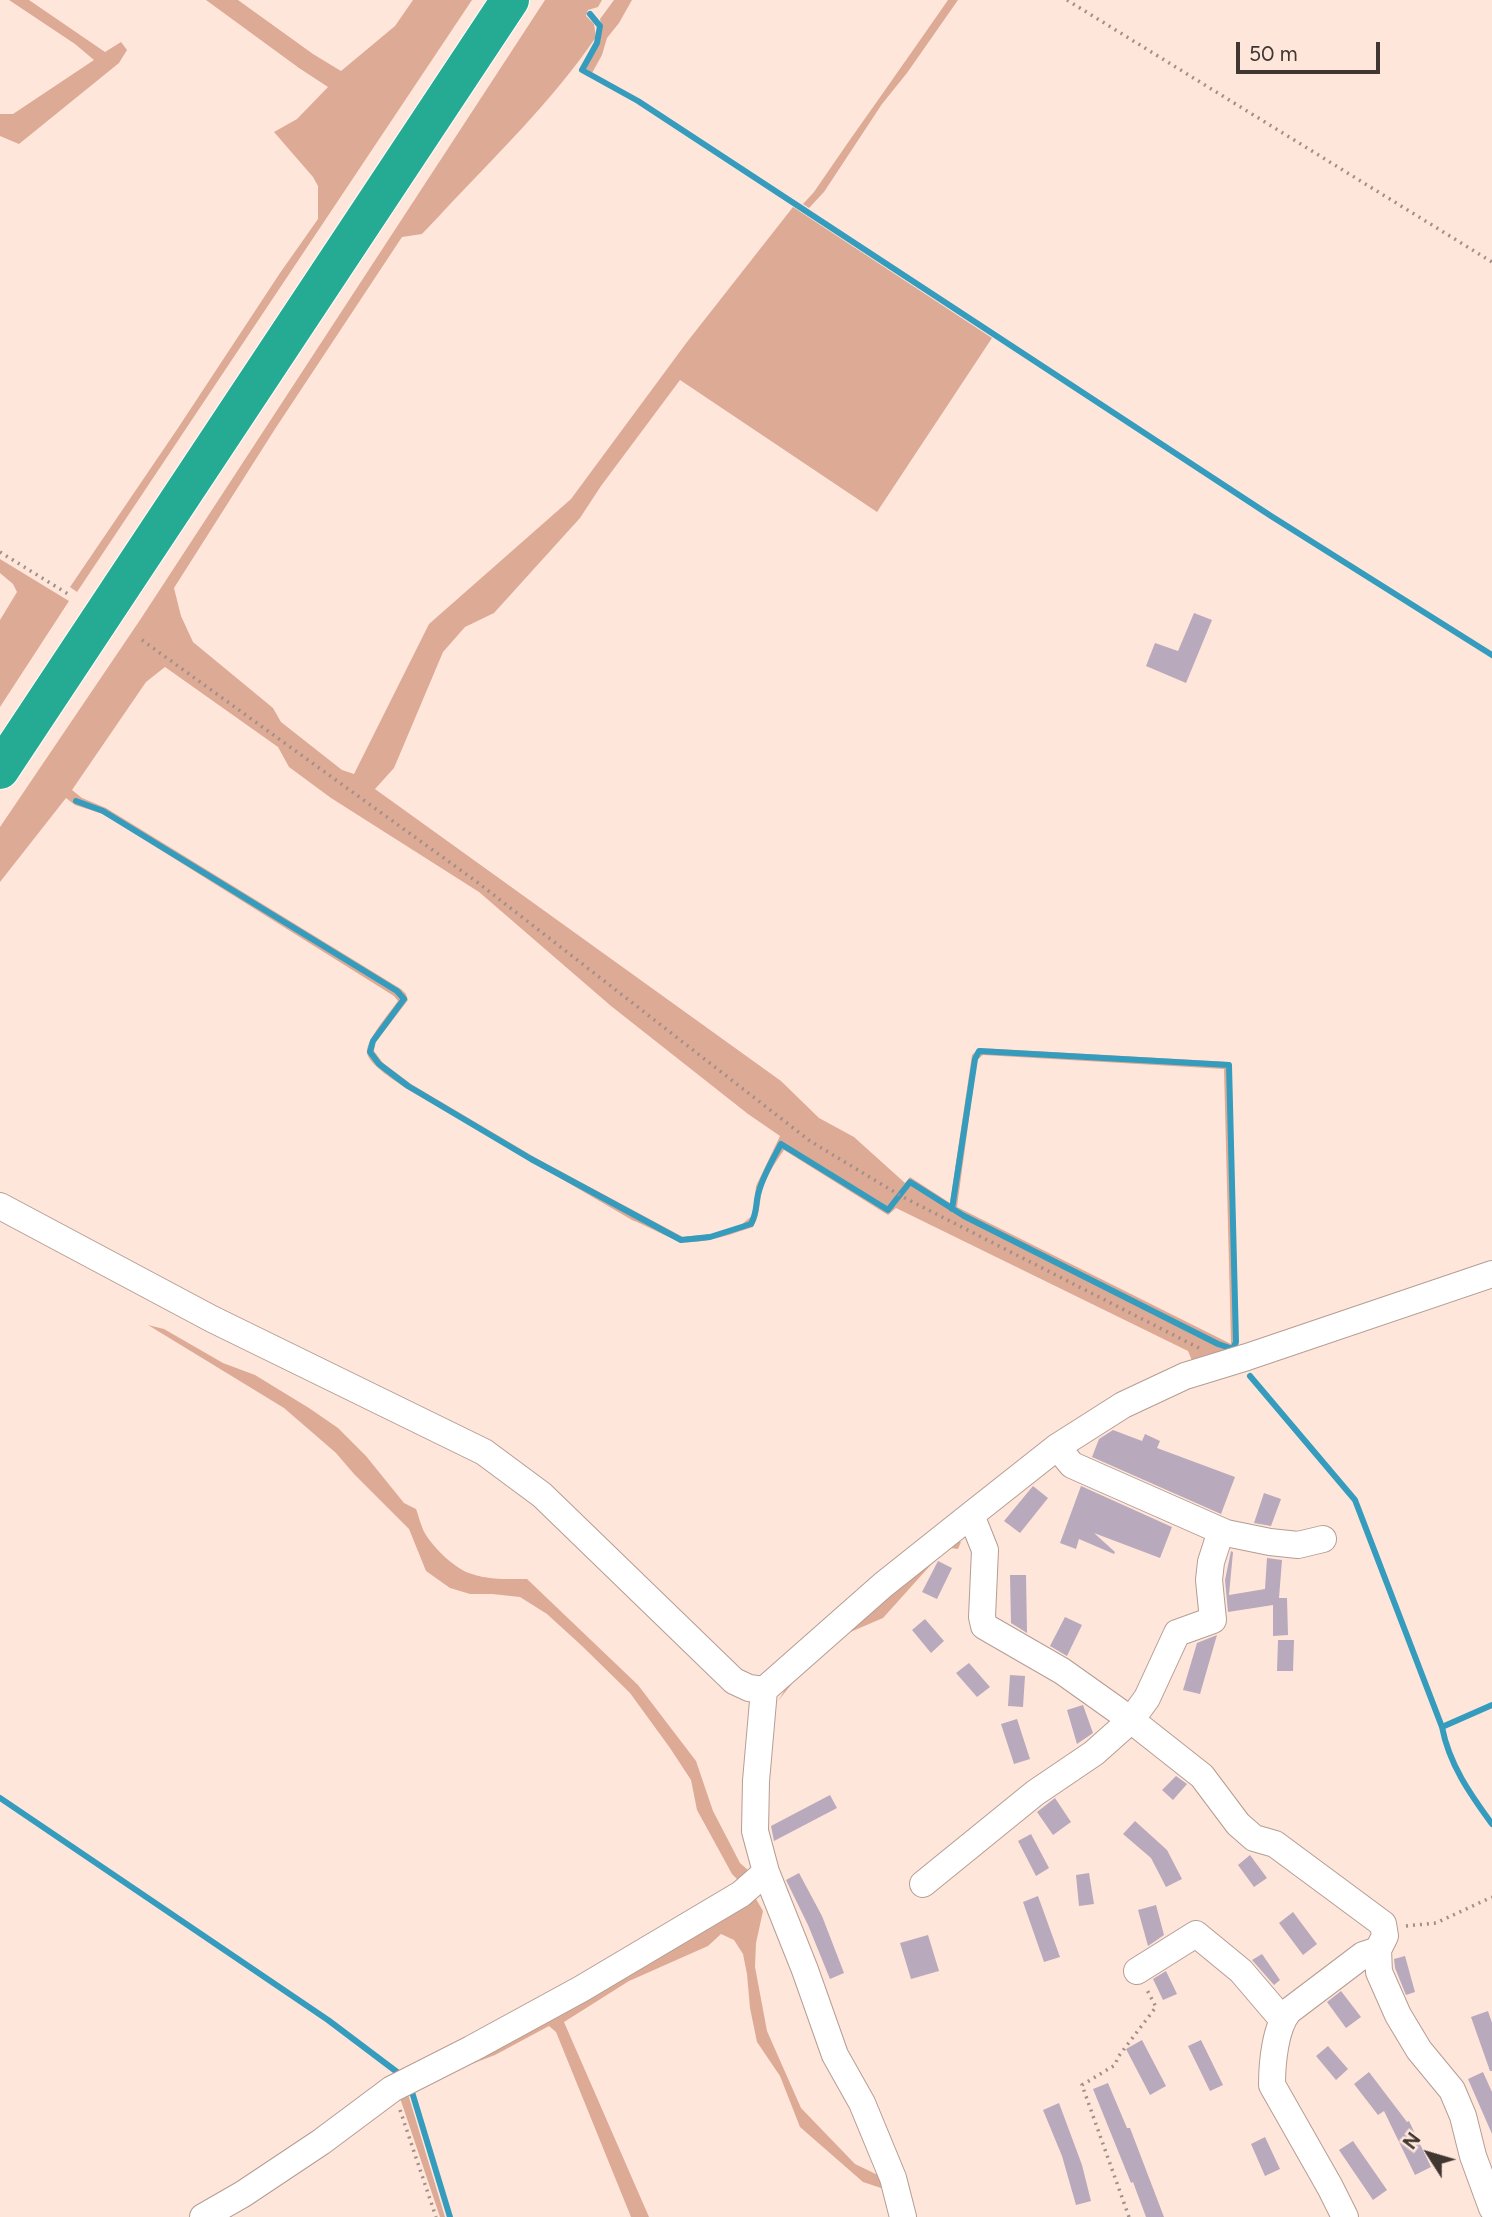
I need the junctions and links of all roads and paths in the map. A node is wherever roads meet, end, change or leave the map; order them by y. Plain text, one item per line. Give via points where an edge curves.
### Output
1 (510, 0) edge
2 (1067, 0) edge
3 (1492, 262) edge
4 (0, 552) edge
5 (68, 594) dead end
6 (142, 640) dead end
7 (0, 770) edge
8 (0, 1206) edge
9 (1492, 1274) edge
10 (1225, 1364) junction
11 (1057, 1447) junction
12 (971, 1515) junction
13 (1221, 1531) junction
14 (1324, 1539) dead end
15 (764, 1690) junction
16 (1131, 1720) junction
17 (766, 1872) junction
18 (923, 1884) dead end
19 (1492, 1896) edge
20 (1381, 1943) junction
21 (1137, 1971) joint
22 (1282, 2019) junction
23 (393, 2089) junction
24 (1492, 2208) edge
25 (1343, 2216) edge
26 (203, 2217) edge
27 (436, 2217) edge
28 (903, 2217) edge
29 (1129, 2217) edge

1 - 7 highway
2 - 3 path
4 - 5 path
6 - 10 path via 499,898 810,1141 899,1195
8 - 15 street via 212,1319 484,1452 542,1495 734,1681
9 - 10 street
10 - 11 street via 1124,1405
11 - 12 street
11 - 13 street via 1072,1465
12 - 15 street
12 - 16 street via 985,1550 984,1626 1062,1671
13 - 14 street via 1298,1545
13 - 16 street via 1209,1580 1213,1620 1177,1633 1147,1698
15 - 17 street via 755,1831
16 - 18 street
16 - 20 street via 1202,1776 1254,1838 1275,1844 1384,1924
17 - 23 street via 741,1894 581,1989
17 - 28 street via 835,2055 862,2103 893,2178
19 - 20 path via 1436,1923 1396,1927
20 - 22 street
20 - 24 street via 1379,1972 1419,2050 1452,2090
21 - 22 street via 1196,1934 1241,1971
21 - 29 path via 1156,2007 1115,2065 1082,2085
22 - 25 street via 1272,2085
23 - 26 street via 310,2150
23 - 27 path

